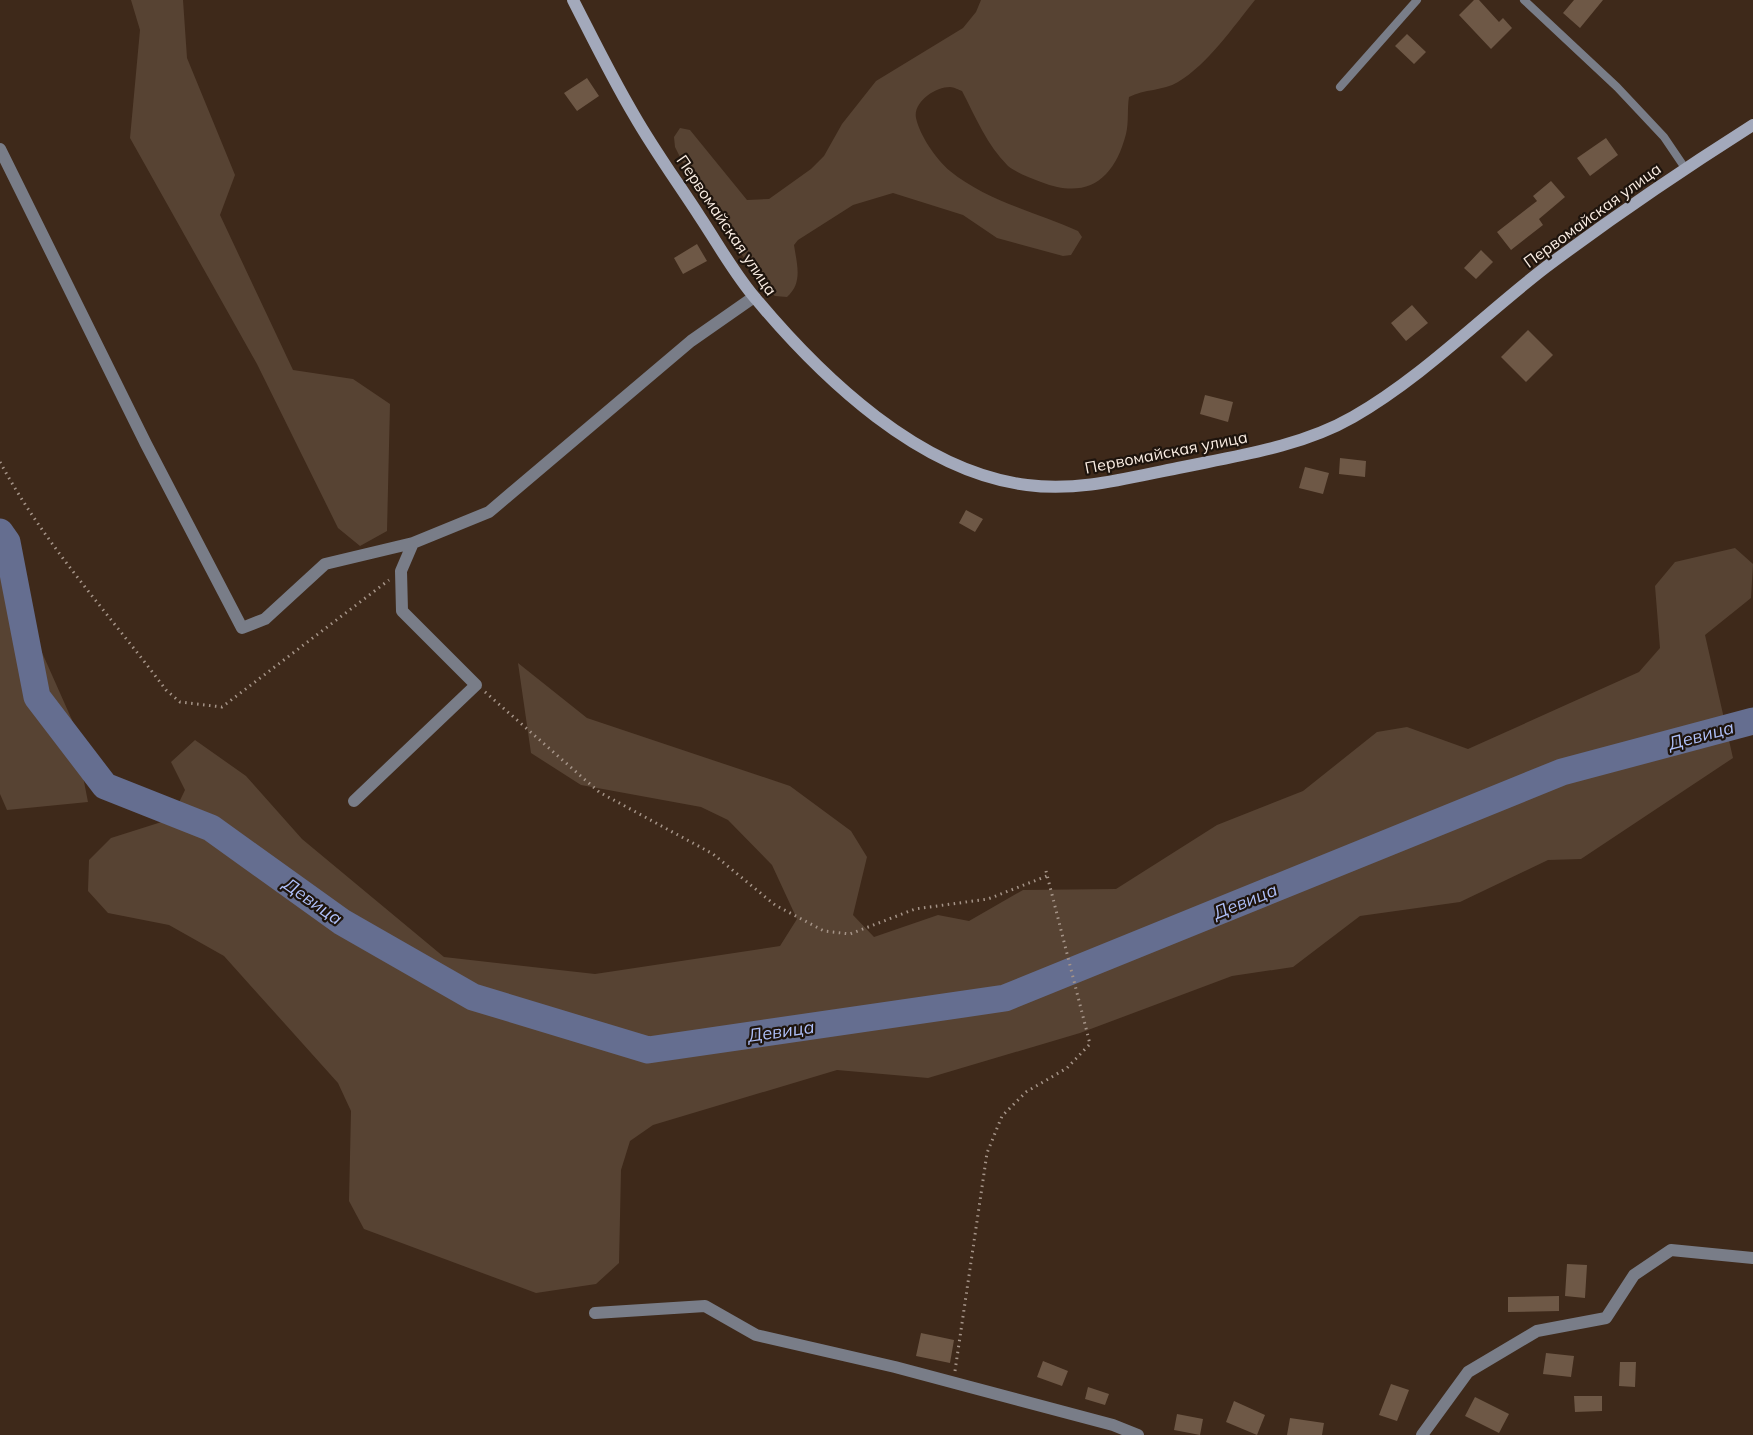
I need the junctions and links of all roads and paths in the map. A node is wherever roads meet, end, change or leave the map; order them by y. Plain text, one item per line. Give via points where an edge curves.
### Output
1 (573, 0) edge
2 (1417, 0) edge
3 (1524, 0) edge
4 (1340, 87) dead end
5 (1753, 125) edge
6 (0, 150) edge
7 (1685, 168) junction
8 (754, 297) junction
9 (0, 462) edge
10 (413, 543) junction
11 (401, 571) junction
12 (476, 685) junction
13 (354, 801) dead end
14 (1046, 871) dead end
15 (1047, 876) junction
16 (1753, 1258) edge
17 (596, 1314) dead end
18 (953, 1383) junction
19 (1138, 1435) edge
20 (1422, 1435) edge

1 - 8 street, Первомайская улица via 636,118
2 - 4 lane
3 - 7 lane via 1617,87 1664,137
5 - 7 street, Первомайская улица
6 - 10 street via 242,628 265,619 326,564
7 - 8 street, Первомайская улица via 1544,269 1451,347 1347,420 1251,453 1092,485 1005,481 922,448 851,398
8 - 10 street via 691,341 489,512
9 - 11 path via 89,591 166,690 180,702 222,707
10 - 11 street
11 - 12 street via 402,611
12 - 13 street
12 - 15 path via 599,792 712,854 775,905 824,931 850,934 915,909 988,899
14 - 15 path
15 - 18 path via 1090,1044 1067,1068 1026,1092 1002,1116 987,1153
16 - 20 street via 1671,1250 1635,1275 1606,1318 1537,1331 1468,1372
17 - 18 street via 705,1306 756,1335
18 - 19 street

